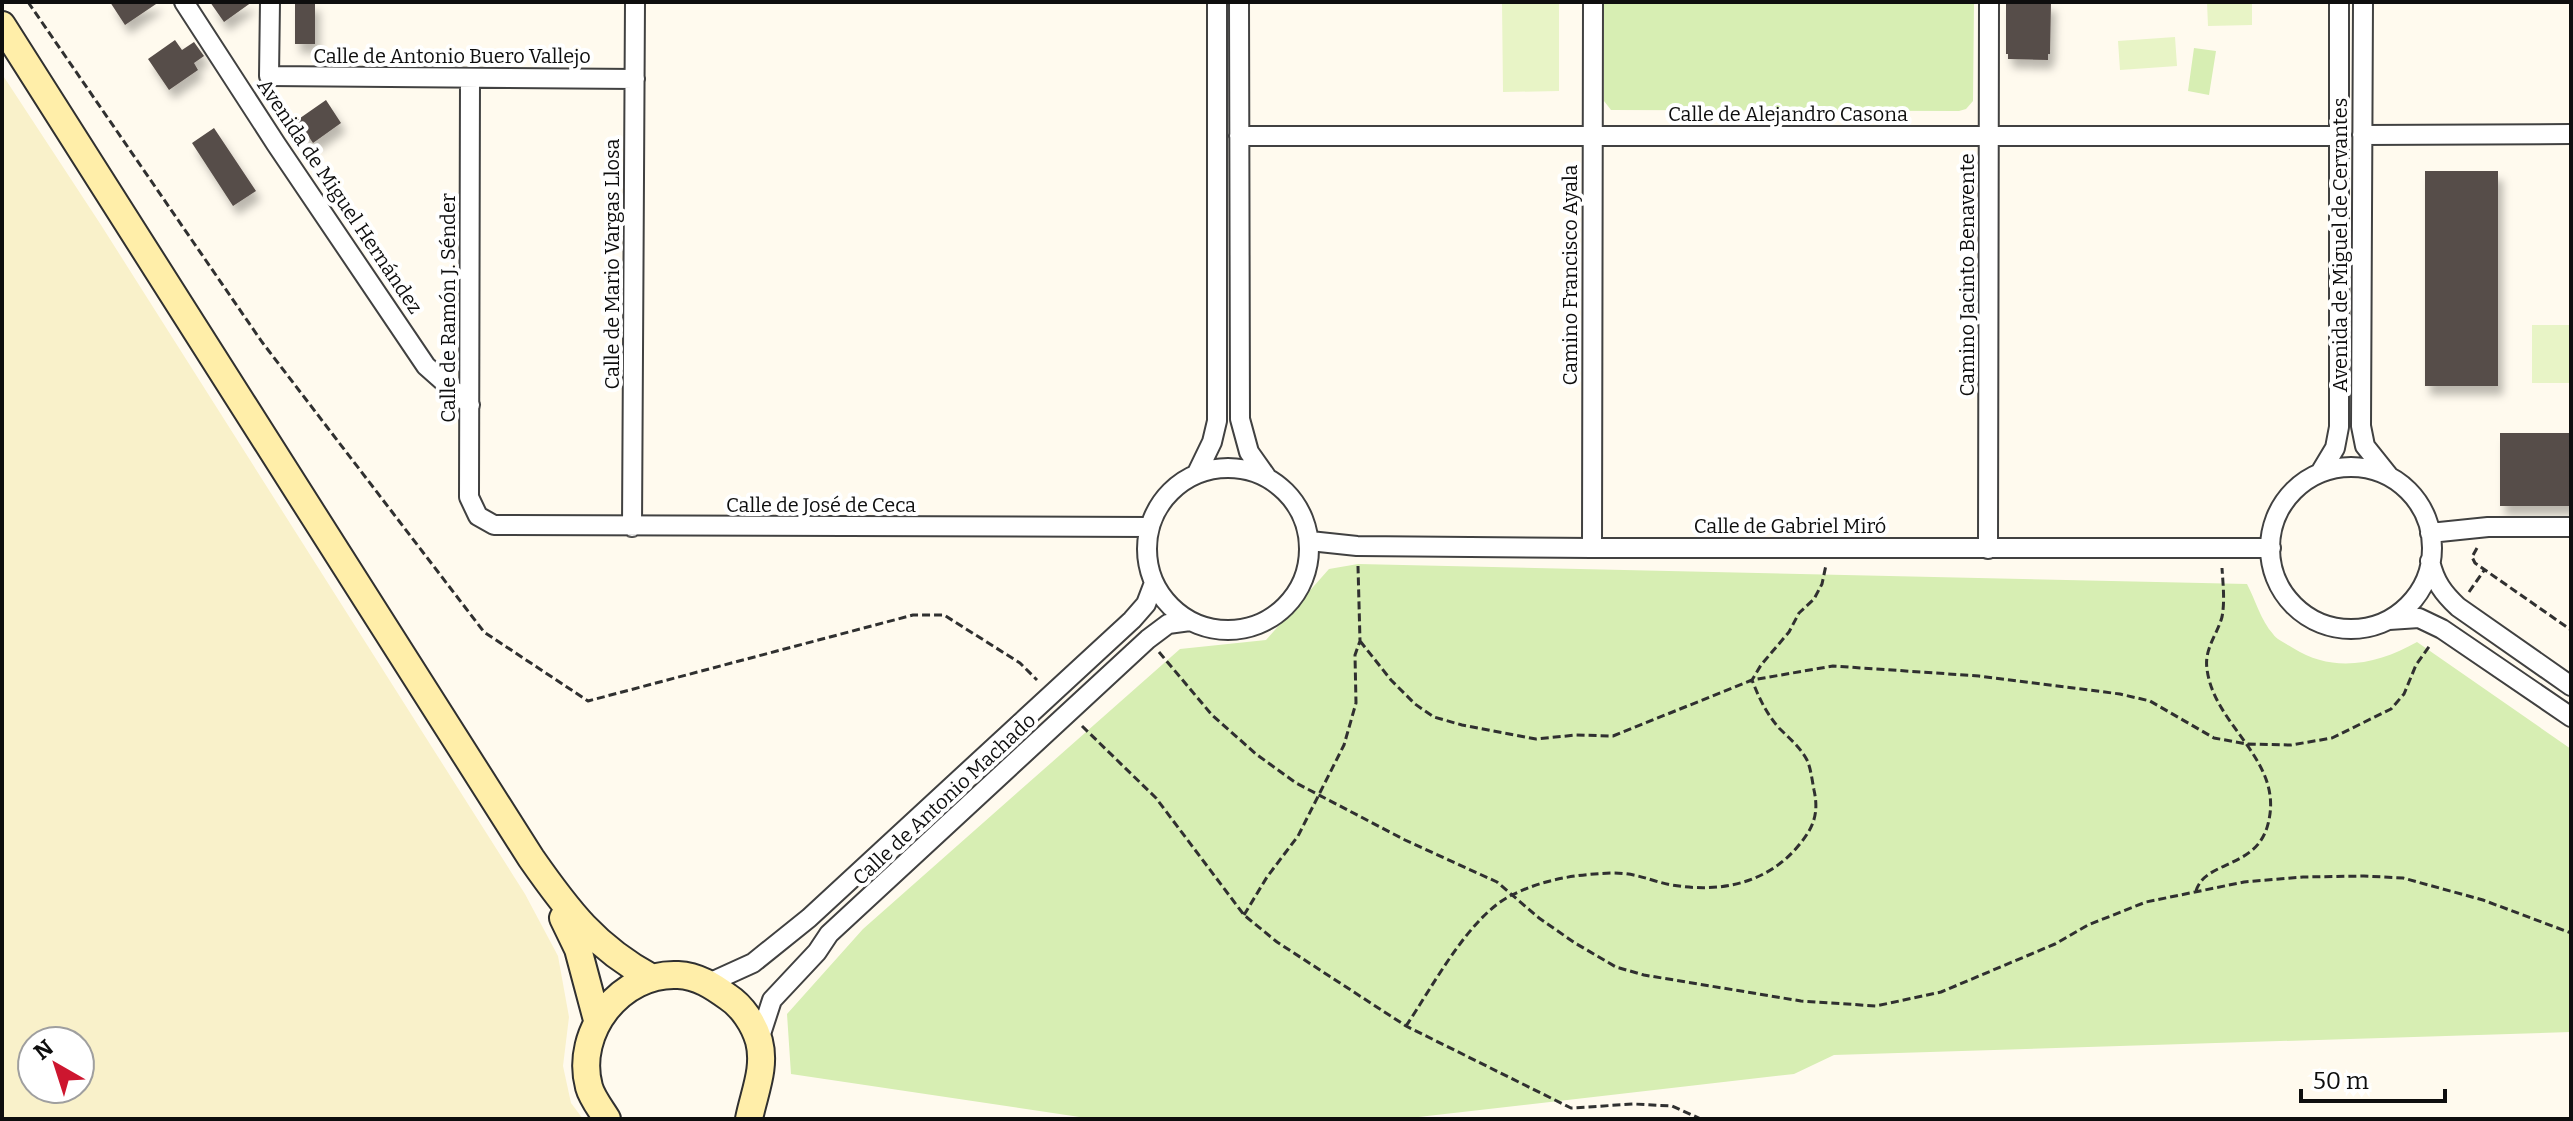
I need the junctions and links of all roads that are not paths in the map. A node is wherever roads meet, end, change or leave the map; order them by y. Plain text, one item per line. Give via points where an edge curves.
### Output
1 (184, 2) edge
2 (270, 2) edge
3 (635, 2) edge
4 (1217, 2) edge
5 (1239, 2) edge
6 (1593, 2) edge
7 (1989, 2) edge
8 (2339, 2) edge
9 (2363, 2) edge
10 (2, 25) edge
11 (269, 76) junction
12 (470, 78) junction
13 (635, 79) junction
14 (246, 95) junction
15 (2571, 134) edge
16 (2362, 135) junction
17 (1239, 136) junction
18 (1592, 136) junction
19 (1989, 136) junction
20 (2337, 136) junction
21 (470, 405) junction
22 (1197, 473) junction
23 (2320, 473) junction
24 (1267, 478) junction
25 (2391, 478) junction
26 (494, 525) joint
27 (632, 527) junction
28 (1149, 527) junction
29 (2571, 527) edge
30 (2430, 533) junction
31 (1310, 541) junction
32 (1592, 548) junction
33 (2271, 548) junction
34 (1988, 549) junction
35 (2430, 561) junction
36 (1154, 583) junction
37 (2389, 620) junction
38 (1190, 621) junction
39 (2571, 686) edge
40 (2571, 717) edge
41 (531, 858) junction
42 (652, 978) junction
43 (709, 983) junction
44 (597, 1020) junction
45 (759, 1040) junction
46 (747, 1114) edge
47 (607, 1119) edge

1 - 14 street, Avenida de Miguel Hernández
2 - 11 street
3 - 13 street, Calle de Mario Vargas Llosa
4 - 22 street via 1217,421
5 - 17 street
6 - 18 street, Camino Francisco Ayala
7 - 19 street, Camino Jacinto Benavente
8 - 20 street, Avenida de Miguel de Cervantes
9 - 16 street, Avenida de Miguel de Cervantes
10 - 41 main road
11 - 12 street, Calle de Antonio Buero Vallejo
11 - 14 street
12 - 13 street, Calle de Antonio Buero Vallejo
12 - 21 street, Calle de Ramón J. Sénder
13 - 27 street, Calle de Mario Vargas Llosa
14 - 21 street, Avenida de Miguel Hernández via 426,366
15 - 16 street
16 - 25 street, Avenida de Miguel de Cervantes via 2361,426 2365,446
17 - 18 street, Calle de Alejandro Casona
17 - 24 street via 1240,419 1249,452
18 - 19 street, Calle de Alejandro Casona
18 - 32 street, Camino Francisco Ayala
19 - 20 street, Calle de Alejandro Casona
19 - 34 street, Camino Jacinto Benavente
20 - 23 street, Avenida de Miguel de Cervantes via 2339,427 2335,448
21 - 26 street, Calle de Ramón J. Sénder via 469,497 478,516
22 - 24 street via 1224,467 1252,470
22 - 28 street via 1158,507
23 - 25 street via 2347,467
23 - 33 street via 2303,482 2280,507
24 - 31 street via 1301,511
25 - 30 street via 2423,511
26 - 27 street, Calle de José de Ceca
27 - 28 street, Calle de José de Ceca
28 - 36 street via 1148,566
29 - 30 street
30 - 35 street
31 - 32 street, Calle de Gabriel Miró
31 - 38 street via 1306,574 1289,603 1267,620 1238,630
32 - 34 street, Calle de Gabriel Miró
33 - 34 street, Calle de Gabriel Miró
33 - 37 street via 2279,588 2313,621 2360,630
35 - 37 street via 2412,603
35 - 39 street via 2434,579 2458,607
36 - 38 street via 1173,610
36 - 43 street, Calle de Antonio Machado via 1132,620 809,918 753,963
37 - 40 street via 2419,618 2442,629
38 - 45 street, Calle de Antonio Machado via 1168,624 1148,639 829,934 772,1000
41 - 42 main road via 589,934
41 - 44 main road via 578,949
42 - 43 main road via 679,975
42 - 44 main road via 622,992
43 - 45 main road via 740,1005
44 - 47 main road via 586,1055 589,1088
45 - 46 main road via 761,1072

